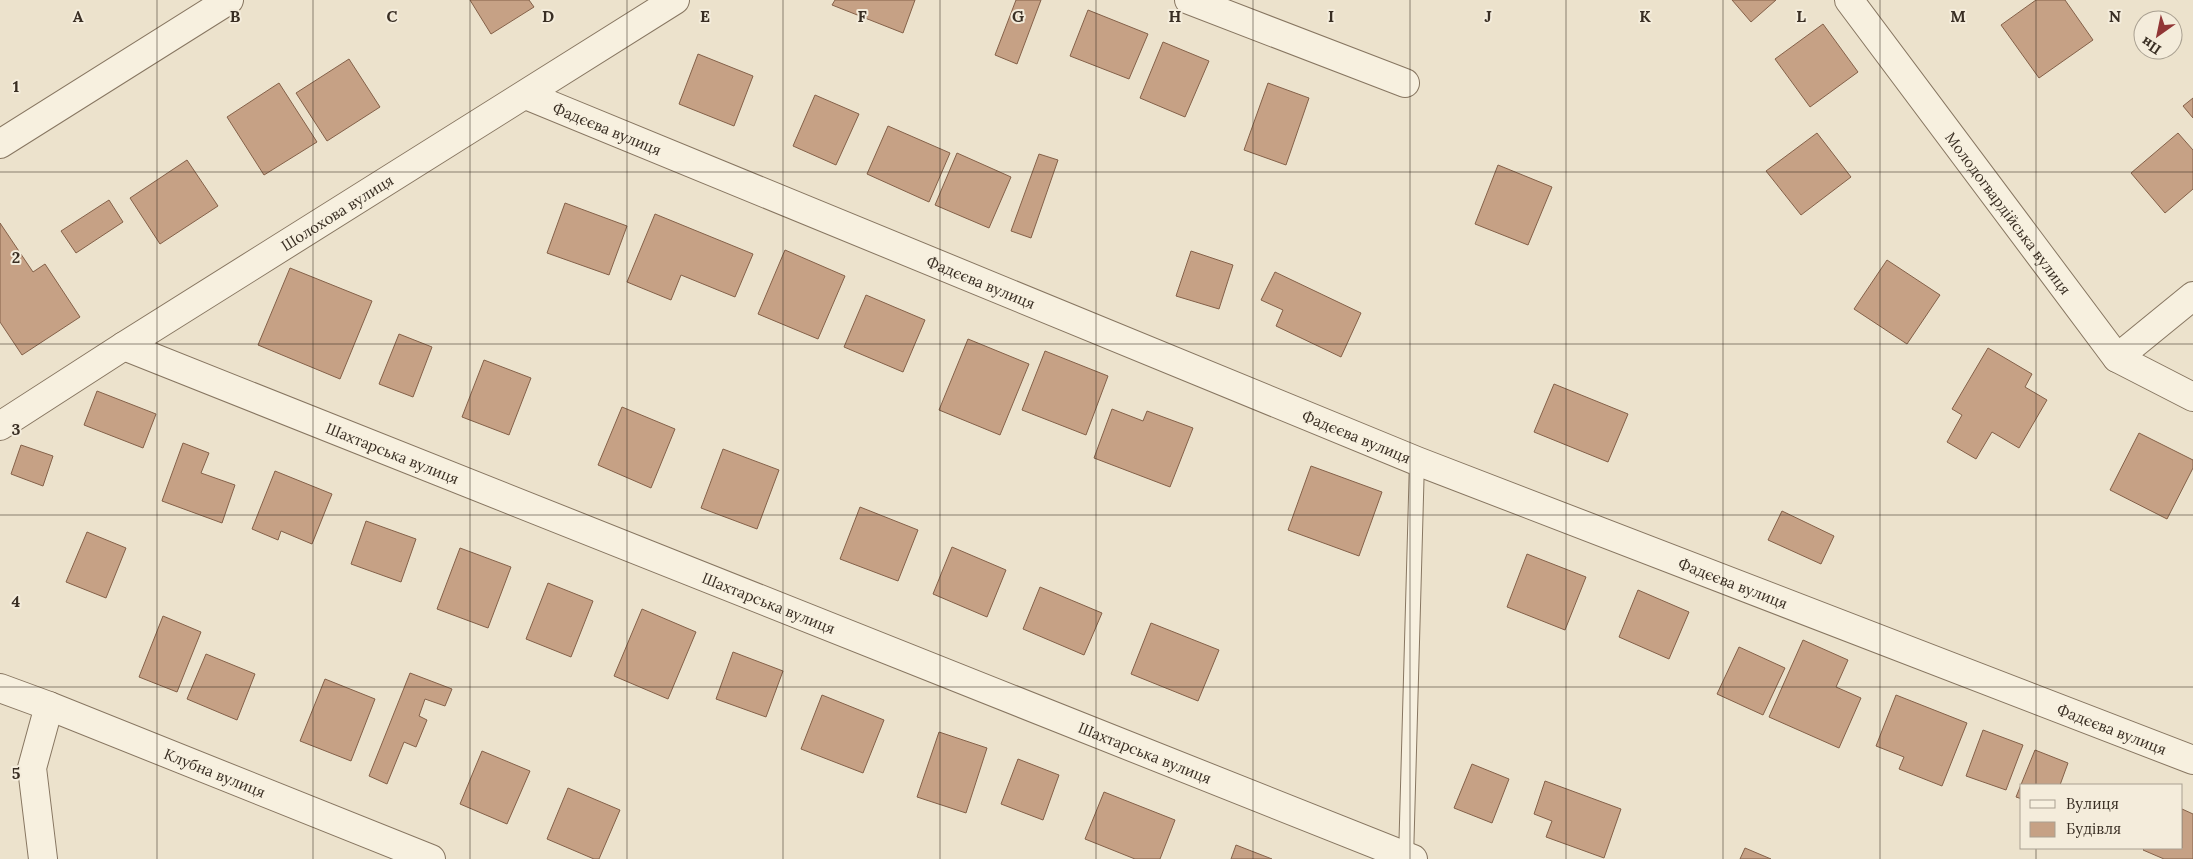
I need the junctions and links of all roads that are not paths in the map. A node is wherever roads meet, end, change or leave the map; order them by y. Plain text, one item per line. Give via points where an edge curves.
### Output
1 (229, 0) edge
2 (675, 0) edge
3 (1189, 0) edge
4 (1849, 0) edge
5 (1405, 83) dead end
6 (526, 96) junction
7 (0, 144) edge
8 (2193, 296) edge
9 (124, 346) junction
10 (2117, 358) junction
11 (2193, 397) edge
12 (0, 426) edge
13 (1417, 460) junction
14 (0, 688) edge
15 (49, 706) junction
16 (2193, 760) edge
17 (1408, 858) edge
18 (43, 859) edge
19 (431, 859) edge

1 - 7 street
2 - 6 street, Шолохова вулиця
3 - 5 street
4 - 10 street, Молодогвардійська вулиця
6 - 9 street, Шолохова вулиця
6 - 13 street, Фадєєва вулиця
8 - 10 street
9 - 12 street, Шолохова вулиця
9 - 17 street, Шахтарська вулиця
10 - 11 street, Молодогвардійська вулиця
13 - 16 street, Фадєєва вулиця
13 - 17 lane
14 - 15 street, Клубна вулиця
15 - 18 street via 32,768
15 - 19 street, Клубна вулиця

